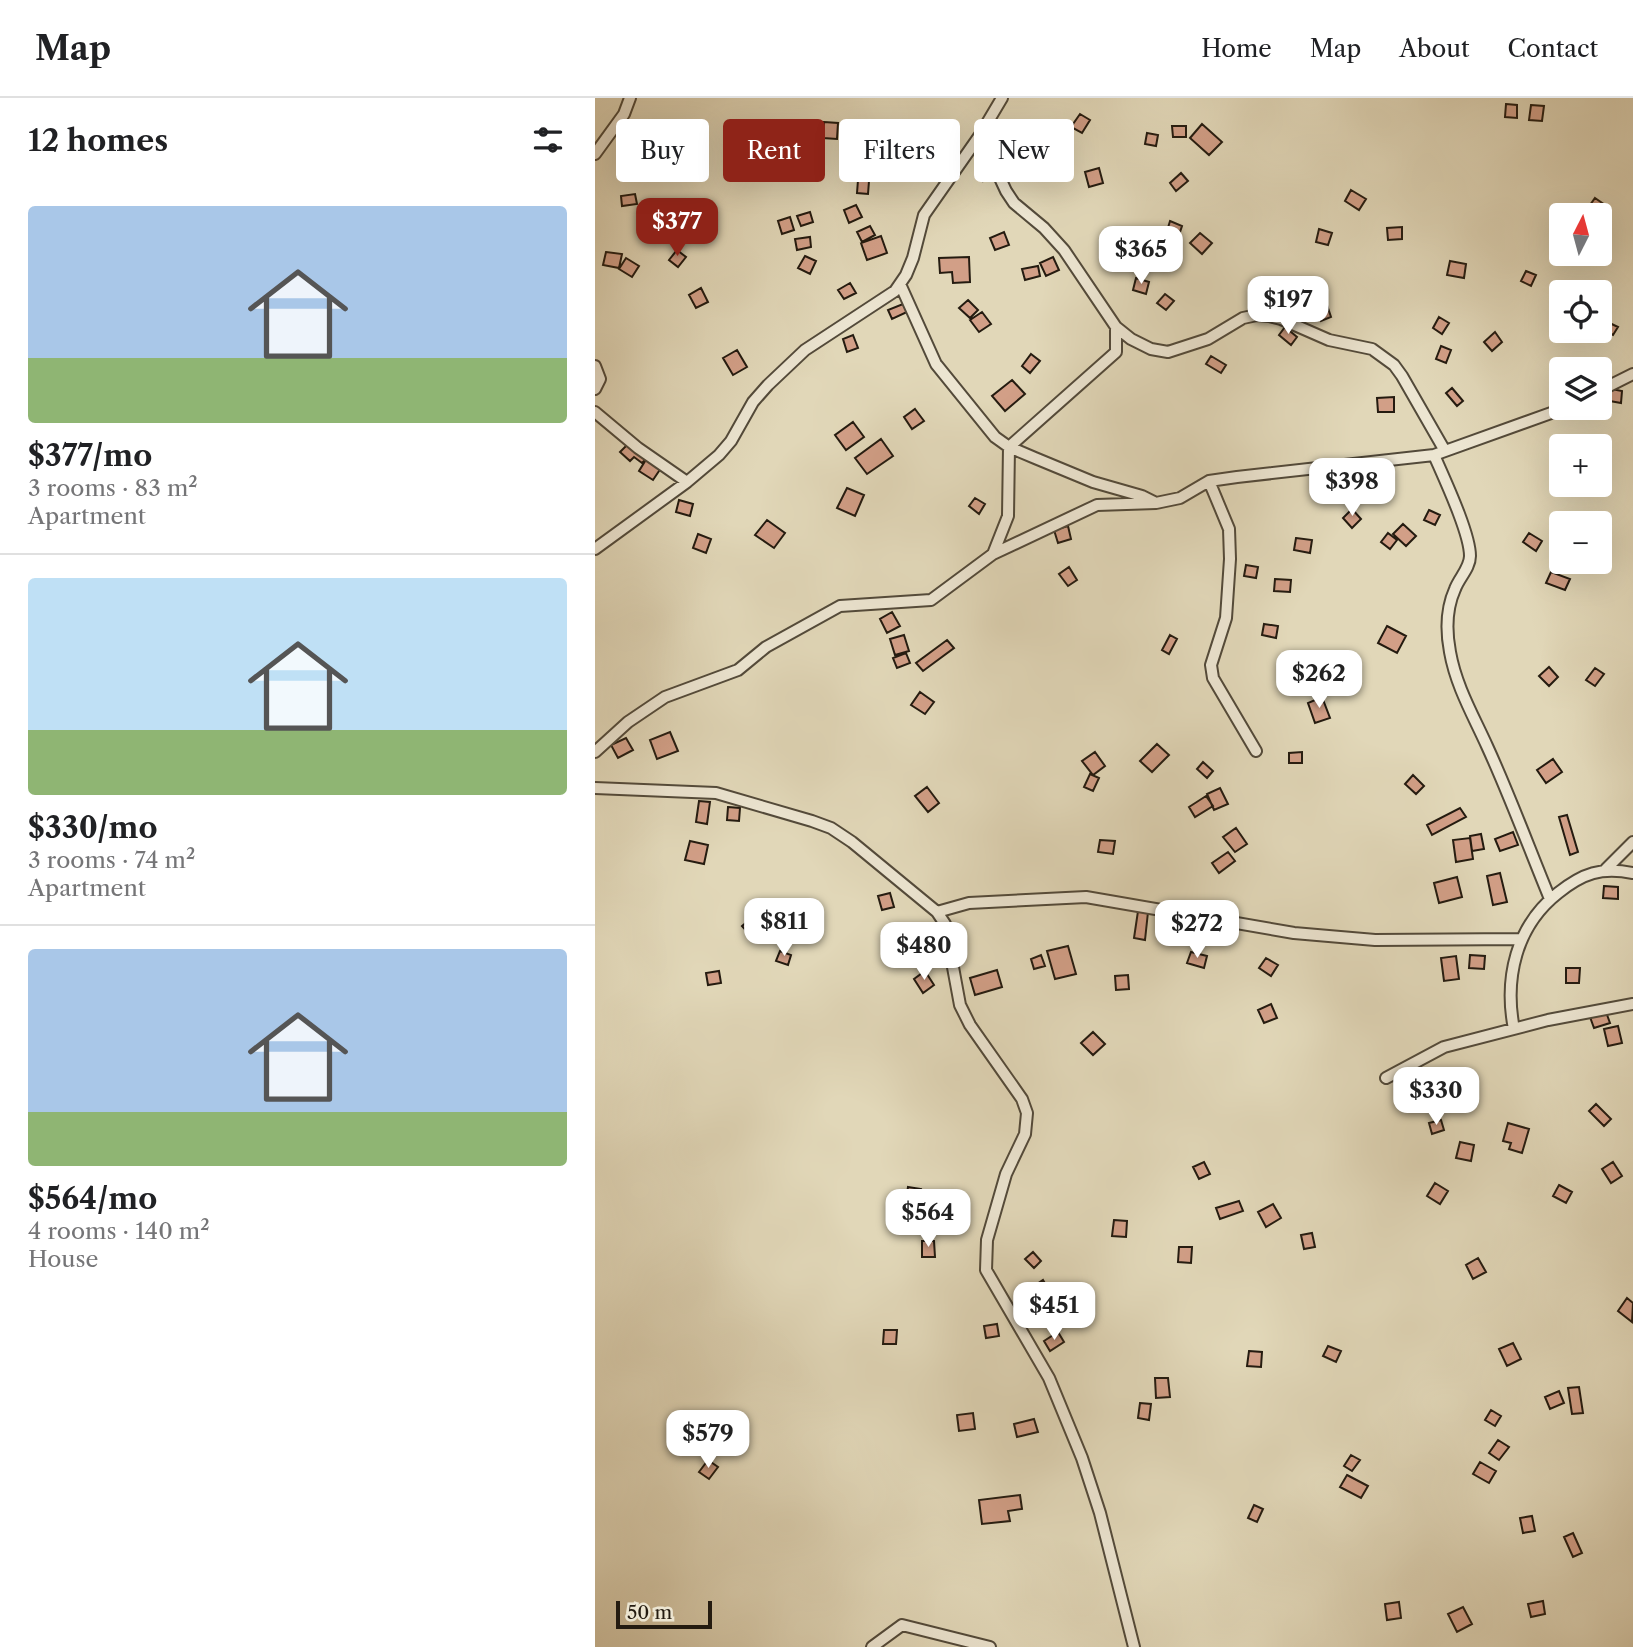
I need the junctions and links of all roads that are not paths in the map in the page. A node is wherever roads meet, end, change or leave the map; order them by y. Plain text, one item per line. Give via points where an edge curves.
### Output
1 (630, 98) edge
2 (1002, 98) edge
3 (990, 119) edge
4 (974, 144) edge
5 (595, 154) edge
6 (1002, 182) edge
7 (900, 284) junction
8 (1116, 327) junction
9 (595, 366) edge
10 (1633, 374) edge
11 (1612, 384) edge
12 (595, 389) edge
13 (595, 412) edge
14 (1549, 414) edge
15 (1009, 447) junction
16 (1440, 453) junction
17 (1209, 481) junction
18 (687, 482) junction
19 (1156, 503) junction
20 (595, 549) edge
21 (993, 554) junction
22 (1256, 751) dead end
23 (595, 752) edge
24 (595, 788) edge
25 (1633, 842) edge
26 (1607, 869) junction
27 (1633, 873) edge
28 (1550, 899) junction
29 (937, 912) junction
30 (1521, 939) junction
31 (1633, 1004) edge
32 (1514, 1029) junction
33 (1386, 1077) dead end
34 (872, 1647) edge
35 (989, 1647) edge
36 (1134, 1647) edge

1 - 5 street
2 - 3 street
4 - 7 street via 924,215 913,258
6 - 8 street via 1014,203 1063,250
7 - 15 street via 936,364 995,437
7 - 18 street via 797,357 754,402 719,455
8 - 15 street via 1116,352
8 - 16 street via 1151,349 1168,352 1257,315 1281,318 1329,340 1372,349 1402,376
9 - 12 street via 600,379
10 - 11 street
13 - 18 street
14 - 16 street
15 - 19 street
15 - 21 street via 1008,516
16 - 17 street
16 - 28 street via 1470,558 1449,606 1450,652 1460,689
17 - 19 street via 1180,498
17 - 22 street via 1229,529 1230,559 1226,618 1211,666 1213,678
18 - 20 street
19 - 21 street via 1097,505
21 - 23 street via 931,600 841,606 766,647 738,670 665,697
24 - 29 street via 716,793 812,821 852,842
25 - 26 street
26 - 27 street
26 - 28 street via 1570,883
28 - 30 street
29 - 30 street via 969,902 1086,897 1294,933 1375,940
29 - 36 street via 945,925 960,1005 1027,1113 1025,1134 1006,1174 987,1240 986,1270 1049,1378 1081,1458
30 - 32 street via 1510,983
31 - 32 street
32 - 33 street via 1444,1046
34 - 35 street via 902,1625

